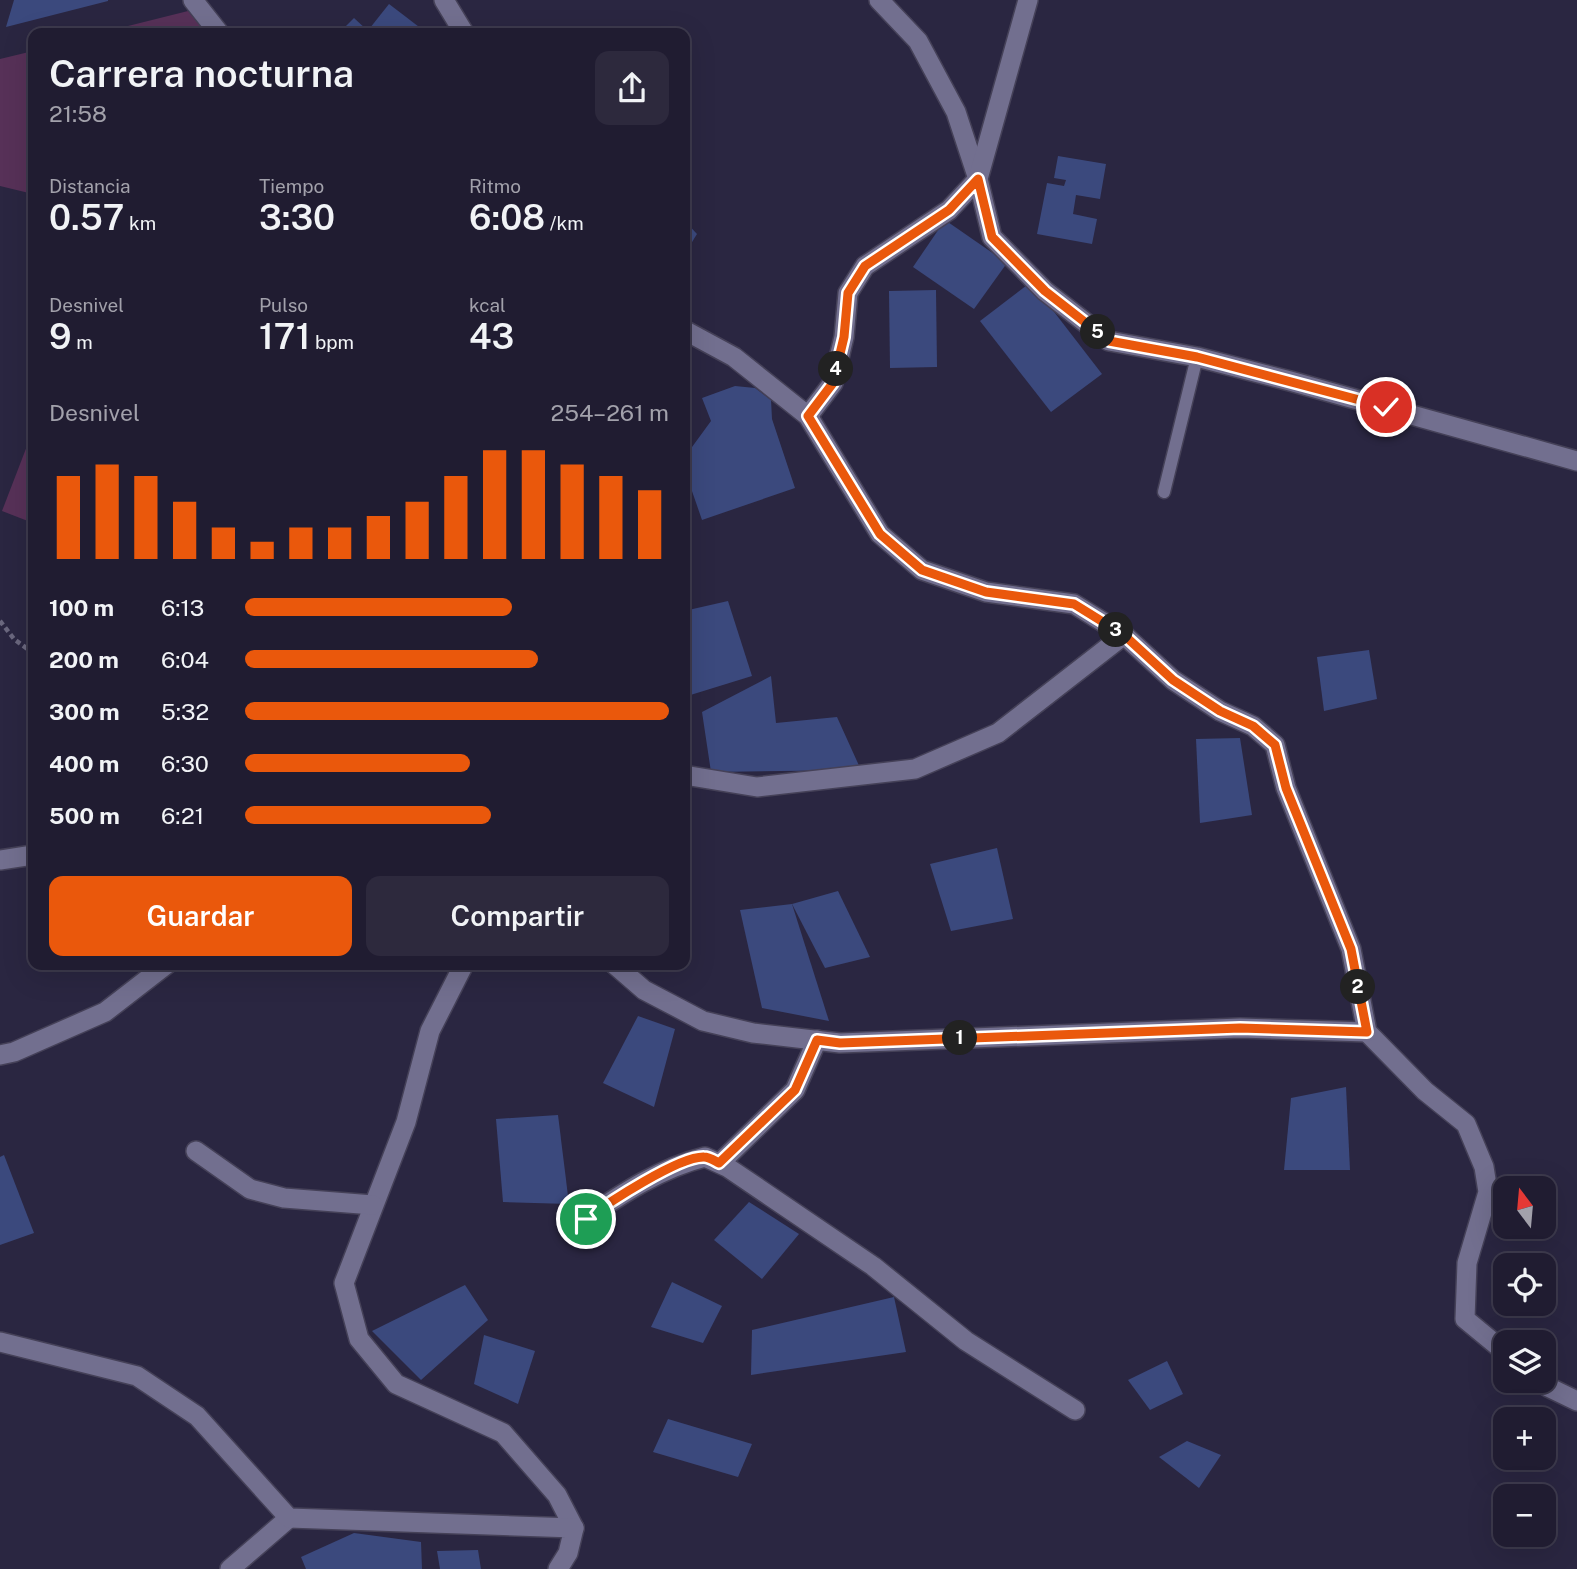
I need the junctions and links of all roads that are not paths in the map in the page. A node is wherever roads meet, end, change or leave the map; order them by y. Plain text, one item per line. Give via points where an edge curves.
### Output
1 (193, 0) edge
2 (444, 0) edge
3 (879, 0) edge
4 (1028, 0) edge
5 (215, 28) edge
6 (461, 28) edge
7 (978, 179) junction
8 (690, 333) edge
9 (1197, 357) junction
10 (808, 416) junction
11 (1577, 461) edge
12 (1164, 492) dead end
13 (1124, 635) junction
14 (690, 776) edge
15 (28, 856) edge
16 (0, 860) edge
17 (159, 970) edge
18 (461, 970) edge
19 (621, 970) edge
20 (1367, 1032) junction
21 (817, 1040) junction
22 (0, 1055) edge
23 (196, 1151) dead end
24 (719, 1163) junction
25 (373, 1205) junction
26 (586, 1219) dead end
27 (0, 1342) edge
28 (1493, 1342) edge
29 (1556, 1391) edge
30 (1577, 1401) edge
31 (1075, 1410) dead end
32 (289, 1518) junction
33 (574, 1528) junction
34 (230, 1569) edge
35 (558, 1569) edge

1 - 5 street
2 - 6 street
3 - 7 street via 918,41 956,112
4 - 7 street
7 - 9 street via 992,237 1045,291 1109,341
7 - 10 street via 949,210 865,266 848,293 833,383
8 - 10 street via 734,357
9 - 11 street
9 - 12 lane
10 - 13 street via 880,534 922,570 986,592 1074,604
13 - 14 street via 998,733 915,769 758,787
13 - 20 street via 1173,680 1253,726 1275,745 1286,788 1351,949
15 - 16 street
17 - 22 street via 105,1012
18 - 25 street via 429,1031 406,1122
19 - 21 street via 644,990 703,1021 753,1033
20 - 21 street via 1240,1028 840,1043
20 - 28 street via 1425,1091 1466,1124 1484,1167 1488,1192 1466,1263 1465,1319
21 - 24 street via 795,1090
23 - 25 street via 250,1189 284,1198
24 - 26 street via 705,1157 691,1160 630,1188
24 - 31 street via 873,1266 966,1340
25 - 33 street via 344,1283 359,1339 396,1384 503,1433 557,1495
27 - 32 street via 137,1376 197,1416
29 - 30 street
32 - 33 street
32 - 34 street
33 - 35 street

